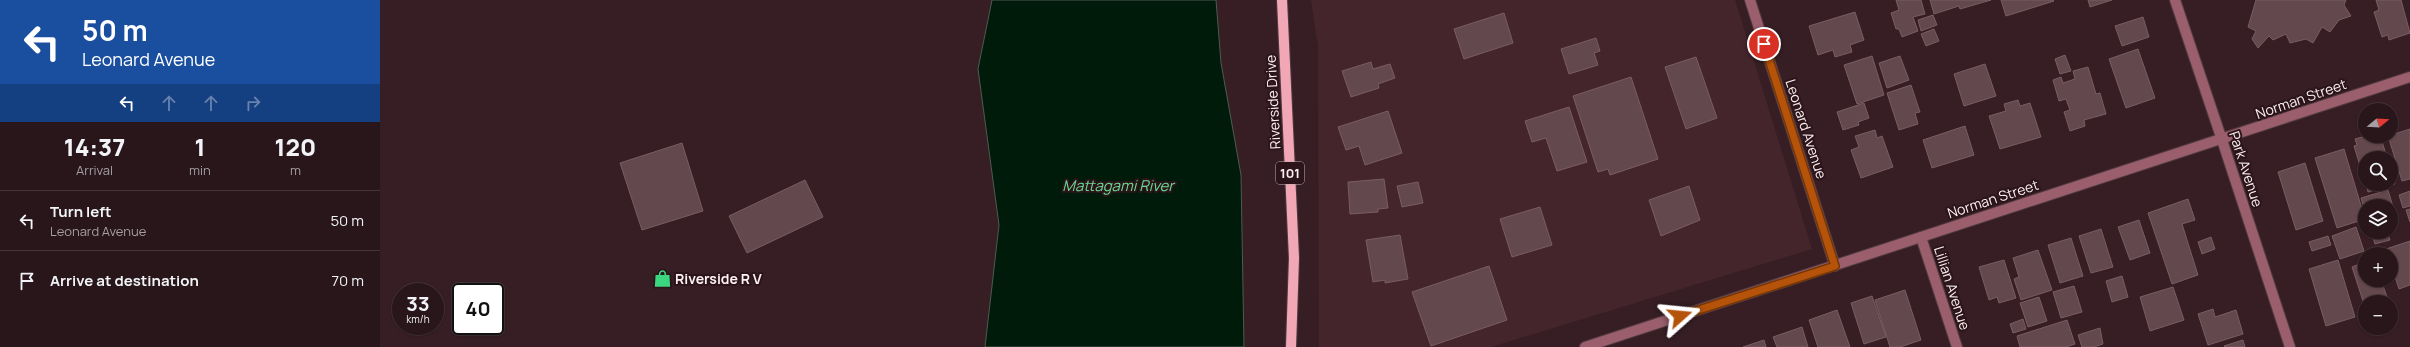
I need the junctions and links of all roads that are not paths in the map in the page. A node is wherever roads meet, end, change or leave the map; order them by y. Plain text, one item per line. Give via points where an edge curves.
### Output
1 (1282, 0) edge
2 (1750, 0) edge
3 (2174, 0) edge
4 (2410, 77) edge
5 (2222, 140) junction
6 (1921, 237) junction
7 (1835, 266) junction
8 (1291, 347) edge
9 (1585, 347) edge
10 (1957, 347) edge
11 (2290, 347) edge

1 - 8 main road, Riverside Drive / 101 via 1294,258
2 - 7 street, Leonard Avenue
3 - 5 street, Park Avenue
4 - 5 street, Norman Street
5 - 6 street, Norman Street
5 - 11 street, Park Avenue
6 - 7 street, Norman Street
6 - 10 street, Lillian Avenue
7 - 9 street, Norman Street

